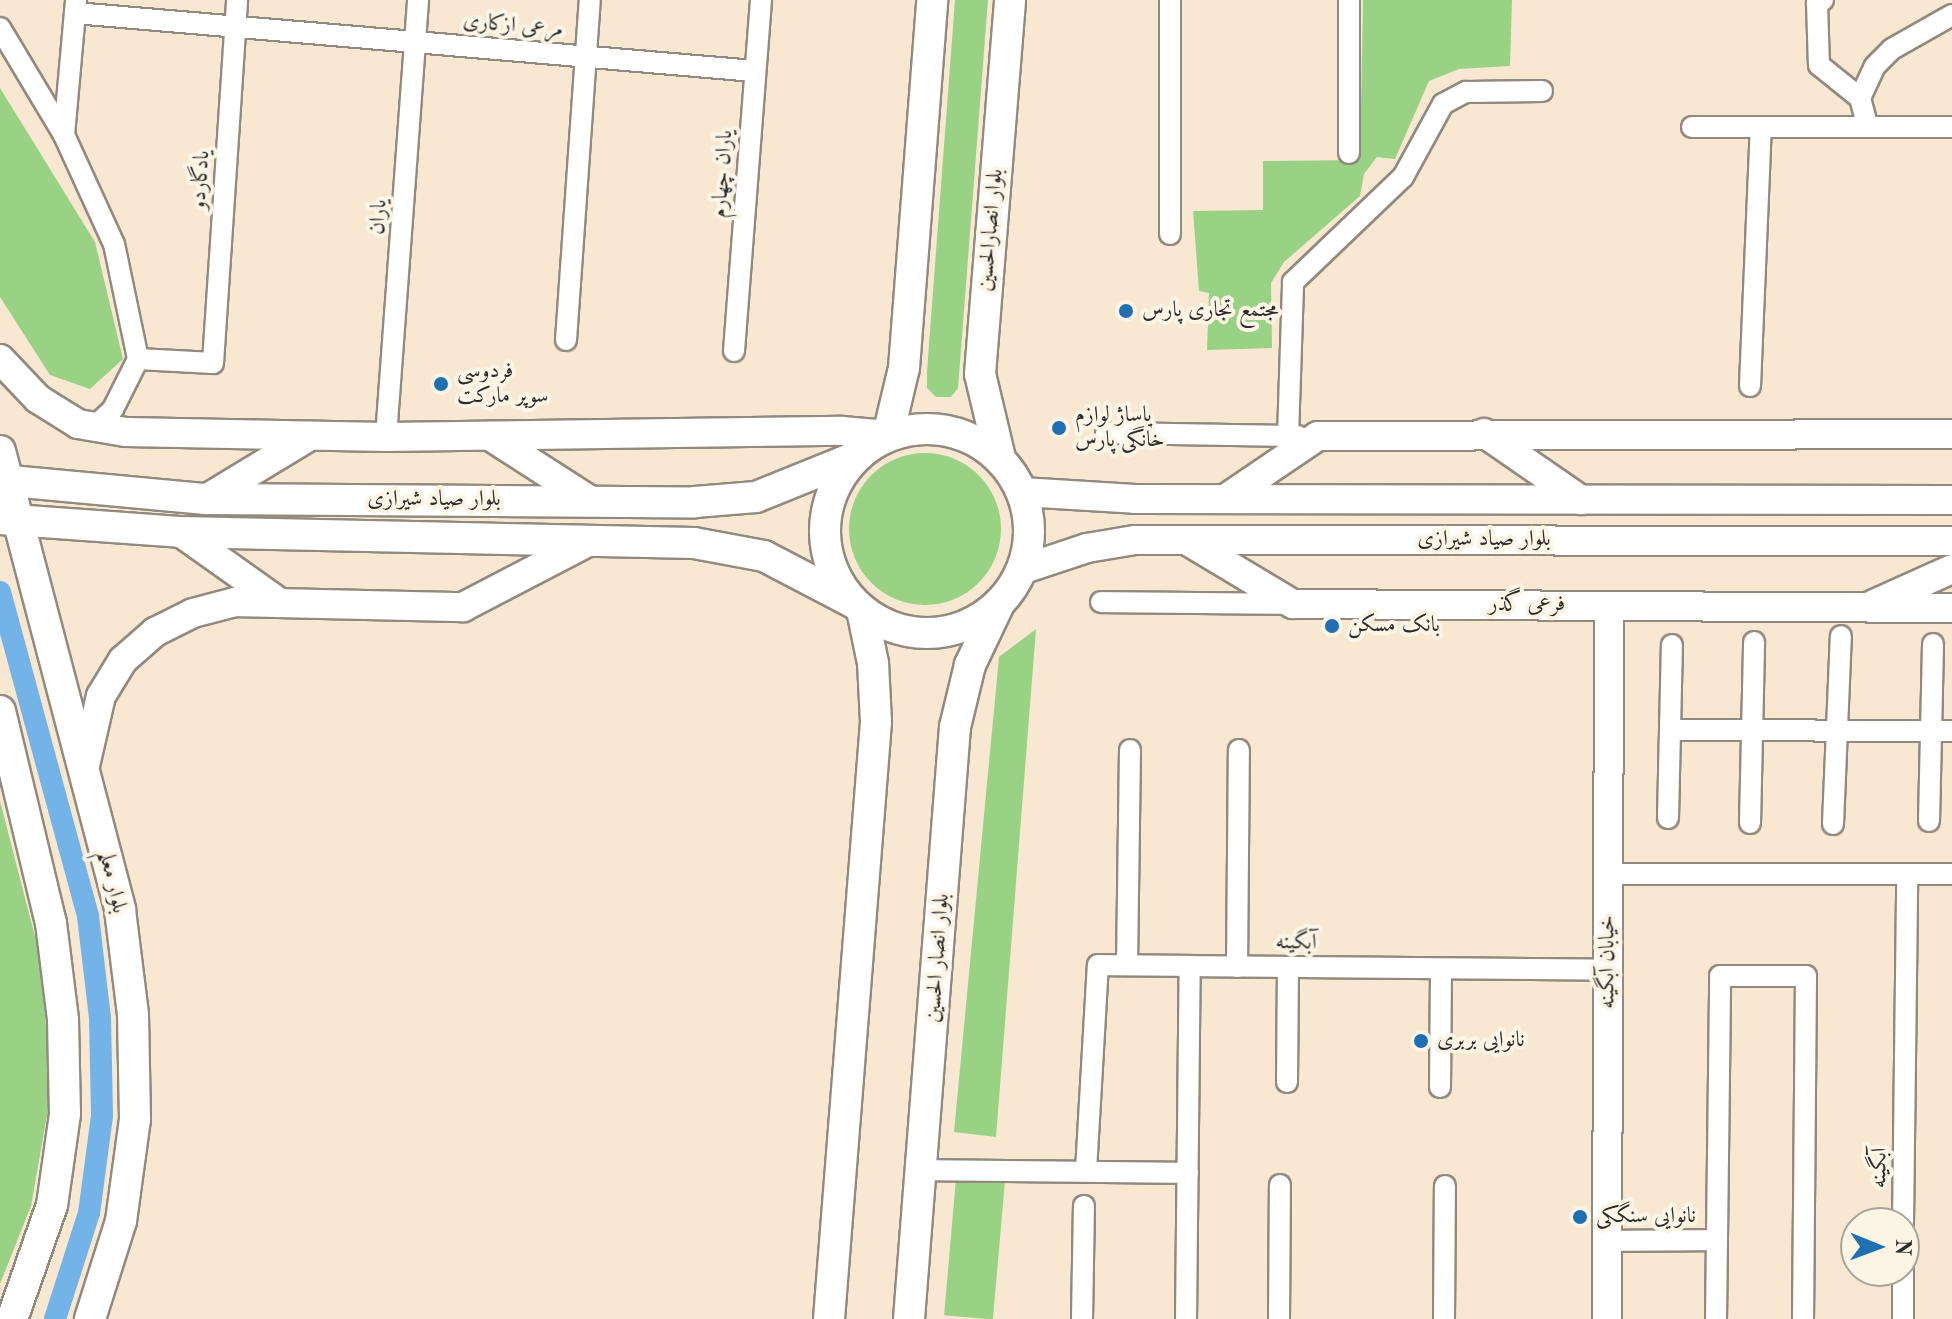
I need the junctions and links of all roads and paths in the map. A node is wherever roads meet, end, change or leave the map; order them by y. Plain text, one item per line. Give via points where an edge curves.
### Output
1 (237, 0) edge
2 (418, 0) edge
3 (590, 0) edge
4 (761, 0) edge
5 (932, 0) edge
6 (1010, 0) edge
7 (1170, 0) edge
8 (1349, 0) edge
9 (1823, 0) edge
10 (75, 7) edge
11 (1952, 15) edge
12 (235, 27) junction
13 (0, 28) edge
14 (415, 42) junction
15 (585, 57) junction
16 (755, 71) junction
17 (1542, 91) dead end
18 (1860, 98) junction
19 (1692, 127) dead end
20 (1761, 127) junction
21 (1868, 127) junction
22 (1952, 127) edge
23 (64, 135) junction
24 (1349, 153) dead end
25 (1170, 234) dead end
26 (566, 340) dead end
27 (734, 351) dead end
28 (0, 359) edge
29 (138, 359) junction
30 (1750, 386) dead end
31 (94, 427) junction
32 (1106, 433) dead end
33 (1484, 433) junction
34 (1952, 434) edge
35 (888, 435) junction
36 (310, 436) junction
37 (490, 436) junction
38 (1288, 436) junction
39 (1318, 436) junction
40 (386, 437) junction
41 (855, 457) junction
42 (1000, 458) junction
43 (2, 470) edge
44 (1022, 492) junction
45 (206, 499) junction
46 (1225, 499) junction
47 (1581, 500) junction
48 (1952, 500) edge
49 (591, 501) junction
50 (8, 518) edge
51 (180, 532) junction
52 (1186, 540) junction
53 (590, 541) junction
54 (1952, 541) edge
55 (1952, 569) edge
56 (1021, 570) junction
57 (277, 601) junction
58 (1101, 602) dead end
59 (999, 604) junction
60 (1293, 604) junction
61 (858, 606) junction
62 (1609, 606) junction
63 (1866, 608) junction
64 (1952, 608) edge
65 (1841, 636) dead end
66 (1754, 642) dead end
67 (1933, 644) dead end
68 (1672, 645) dead end
69 (0, 711) edge
70 (1670, 730) junction
71 (1753, 730) junction
72 (1839, 730) junction
73 (1929, 731) junction
74 (1952, 731) edge
75 (1130, 750) dead end
76 (1239, 750) dead end
77 (84, 770) junction
78 (1668, 818) dead end
79 (1929, 821) dead end
80 (1750, 823) dead end
81 (1833, 824) dead end
82 (1608, 874) junction
83 (1907, 874) junction
84 (1952, 874) edge
85 (1127, 965) junction
86 (1190, 966) junction
87 (1237, 967) junction
88 (1288, 967) junction
89 (1441, 969) junction
90 (1608, 970) junction
91 (1287, 1082) dead end
92 (1440, 1087) dead end
93 (921, 1170) junction
94 (1086, 1171) junction
95 (1188, 1173) junction
96 (1280, 1185) dead end
97 (1445, 1186) dead end
98 (1084, 1206) dead end
99 (1903, 1207) edge
100 (1717, 1240) junction
101 (1607, 1241) junction
102 (1903, 1287) edge
103 (12, 1319) edge
104 (90, 1319) edge
105 (829, 1319) edge
106 (909, 1319) edge
107 (1082, 1319) edge
108 (1186, 1319) edge
109 (1279, 1319) edge
110 (1444, 1319) edge
111 (1607, 1319) edge
112 (1716, 1319) edge
113 (1803, 1319) edge
114 (1903, 1319) edge

1 - 12 street, یادگار‌دو
2 - 14 street, یاران
3 - 15 street
4 - 16 street, یاران چهارم
5 - 35 main road via 904,368
6 - 42 main road, بلوار انصارالحسین via 980,374
7 - 25 street
8 - 24 street
9 - 18 street via 1817,3 1819,65
10 - 12 street, مرعی ازکاری
10 - 23 street
11 - 18 street via 1892,49 1875,66
12 - 14 street, مرعی ازکاری
12 - 29 street, یادگار‌دو via 213,363
13 - 23 street
14 - 15 street, مرعی ازکاری
14 - 40 street, یاران
15 - 16 street, مرعی ازکاری
15 - 26 street
16 - 27 street, یاران چهارم
17 - 38 street via 1466,92 1443,104 1403,177 1293,282
18 - 21 street
19 - 20 street
20 - 21 street
20 - 30 street
21 - 22 street
23 - 29 street via 114,244
28 - 31 main road via 38,399 78,424
29 - 31 street via 120,398
31 - 36 main road
32 - 38 street
33 - 34 main road
33 - 39 main road
33 - 47 main road
35 - 37 main road via 842,431
35 - 41 main road
35 - 42 main road via 947,430
36 - 40 main road
36 - 45 main road
37 - 40 main road
37 - 49 main road
38 - 39 street
39 - 46 main road
41 - 49 main road, بلوار صیاد شیرازی via 756,497
41 - 61 main road via 836,483 825,546 835,577
42 - 44 main road
43 - 45 main road, بلوار صیاد شیرازی
43 - 50 main road, بلوار معلم
44 - 46 main road, بلوار صیاد شیرازی
44 - 56 main road via 1028,545
45 - 49 main road, بلوار صیاد شیرازی
46 - 47 main road, بلوار صیاد شیرازی
47 - 48 main road, بلوار صیاد شیرازی
50 - 51 main road, بلوار صیاد شیرازی
50 - 77 main road, بلوار معلم
51 - 53 main road, بلوار صیاد شیرازی
51 - 57 main road
52 - 54 main road, بلوار صیاد شیرازی
52 - 56 main road, بلوار صیاد شیرازی via 1135,540 1087,548
52 - 60 main road
53 - 57 main road via 463,607
53 - 61 main road, بلوار صیاد شیرازی via 694,543 764,556
55 - 63 main road
56 - 59 main road
57 - 77 main road via 235,602 193,613 155,632 123,660 101,696
58 - 60 street, فرعی گذر
59 - 61 main road via 972,622 942,632 900,630
59 - 93 main road, بلوار انصار الحسین via 970,665 955,727
60 - 62 main road, فرعی گذر
61 - 105 main road via 873,663 876,722
62 - 63 main road, فرعی گذر
62 - 82 main road, خیابان آبگینه
63 - 64 main road, فرعی گذر
65 - 72 street
66 - 71 street
67 - 73 street
68 - 70 street
69 - 103 main road via 51,923 63,1020 65,1098 52,1205
70 - 71 street
70 - 78 street
71 - 72 street
71 - 80 street
72 - 73 street
72 - 81 street
73 - 74 street
73 - 79 street
75 - 85 street
76 - 87 street
77 - 104 main road, بلوار معلم via 120,910 133,1015 135,1119 121,1221
82 - 83 street
82 - 90 main road, خیابان آبگینه
83 - 84 street
83 - 99 street, آبگینه
85 - 86 street, آبگینه
85 - 94 street, آبگینه via 1098,965
86 - 87 street, آبگینه
86 - 95 street
87 - 88 street, آبگینه
88 - 89 street, آبگینه
88 - 91 street
89 - 90 street, آبگینه
89 - 92 street
90 - 101 main road, خیابان آبگینه
93 - 94 street
93 - 106 main road, بلوار انصار الحسین
94 - 95 street
95 - 108 street
96 - 109 street
97 - 110 street
98 - 107 street
100 - 101 street
100 - 112 street
100 - 113 street via 1720,976 1806,976
101 - 111 main road, خیابان آبگینه
102 - 114 street

